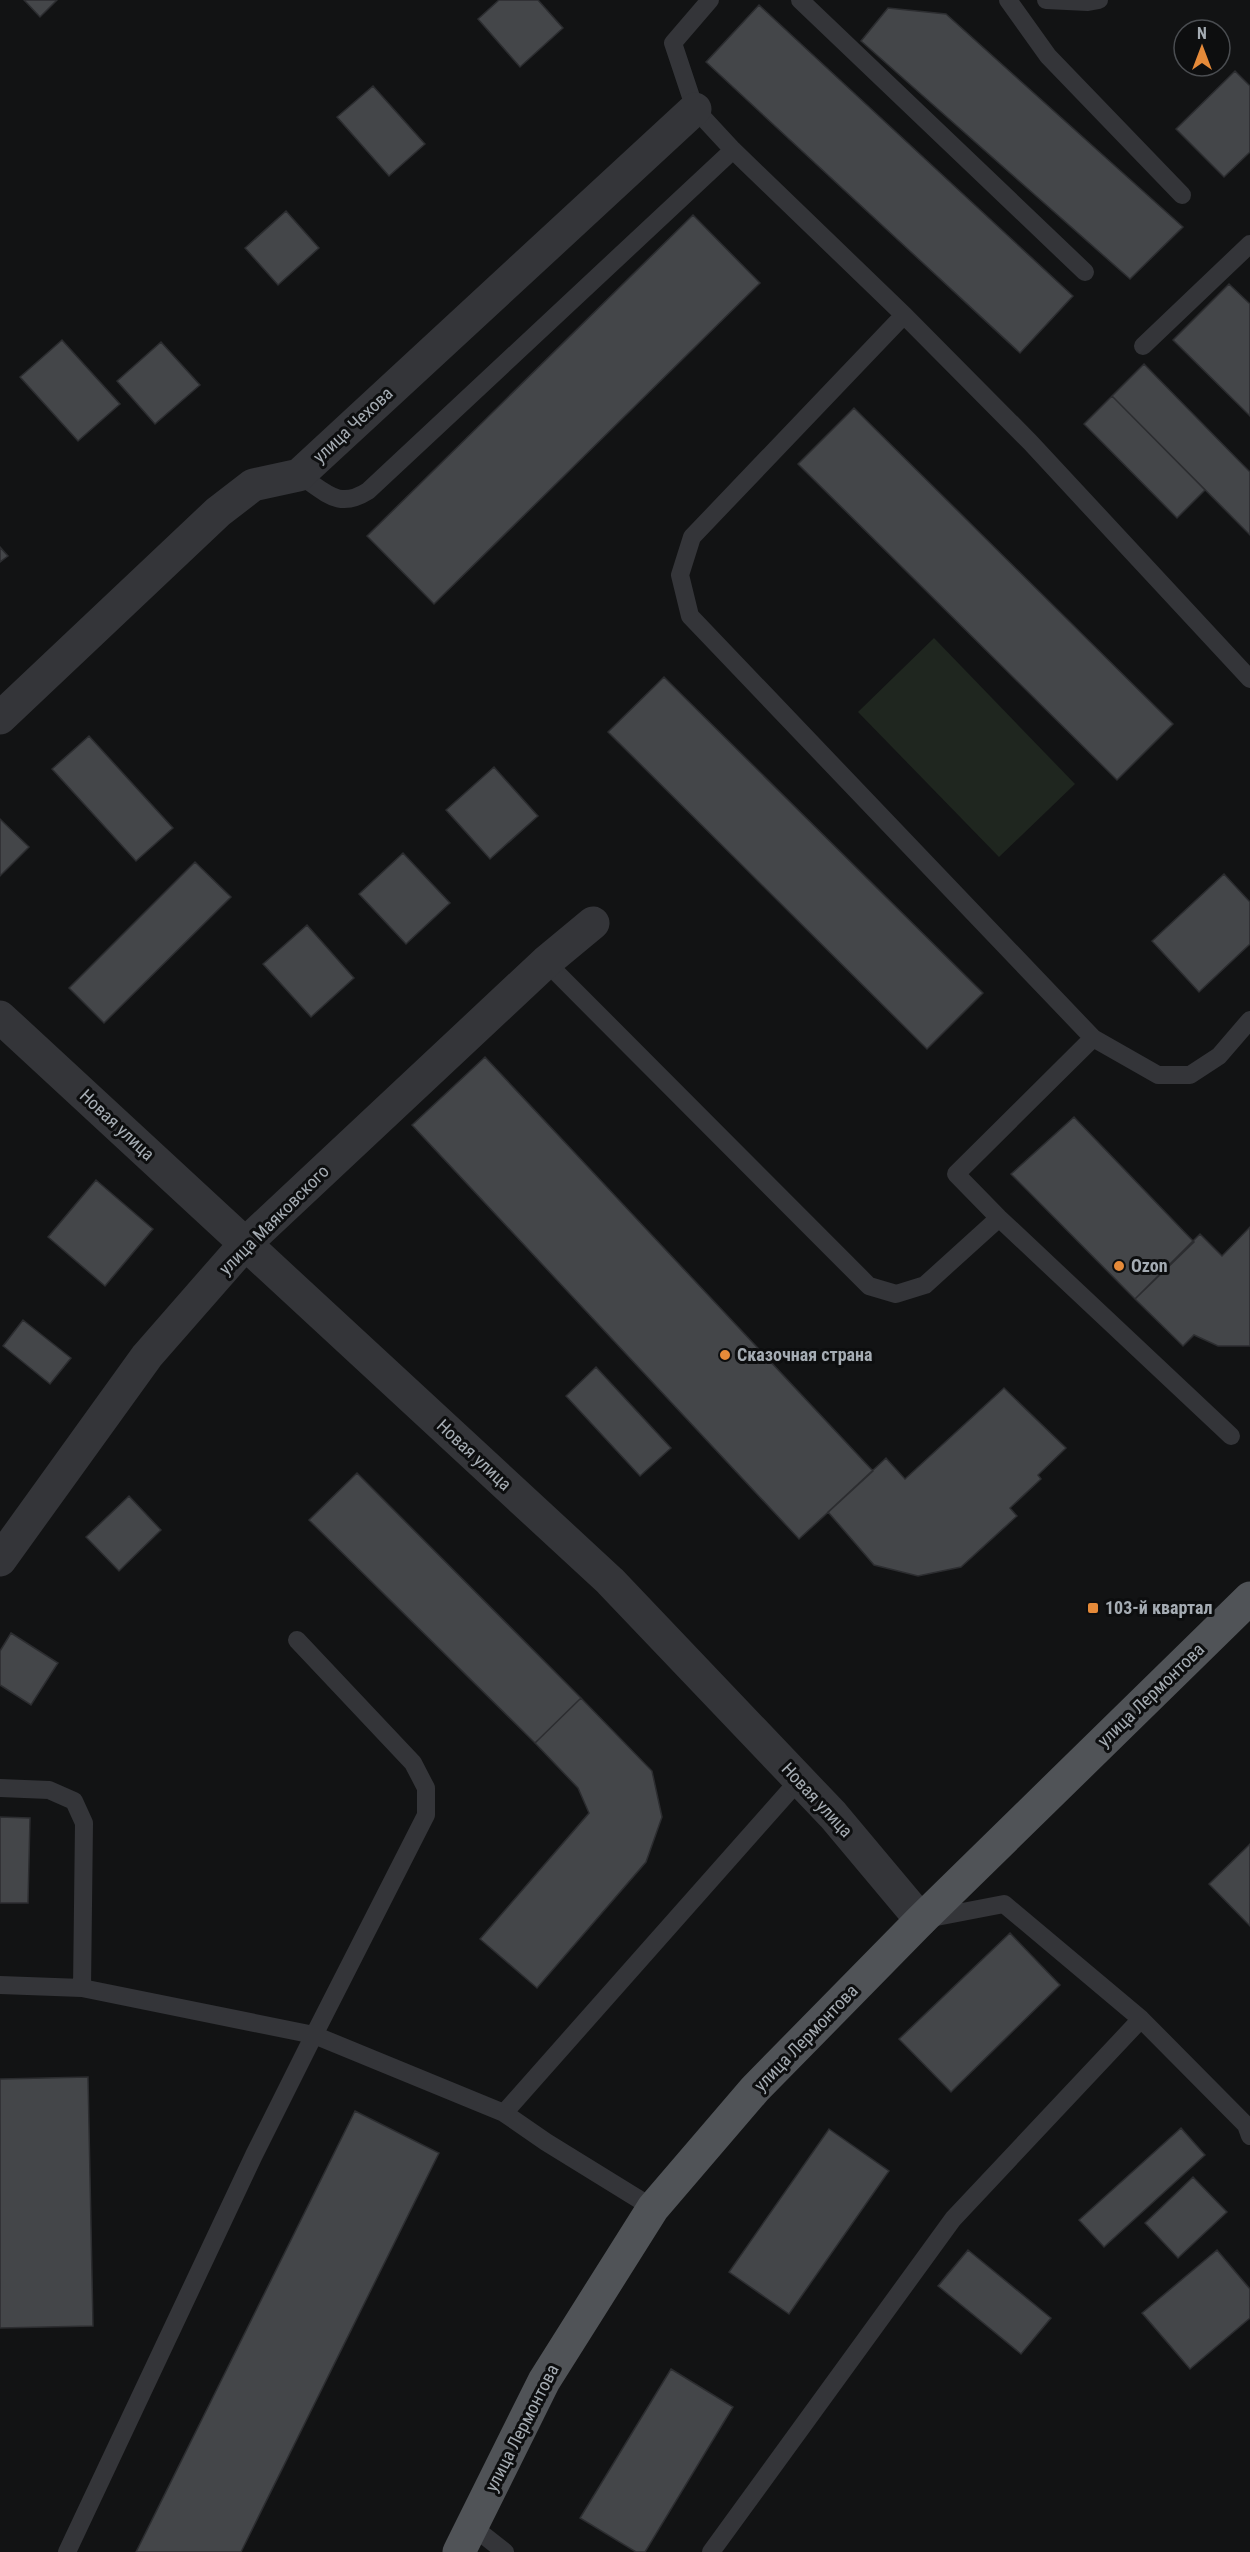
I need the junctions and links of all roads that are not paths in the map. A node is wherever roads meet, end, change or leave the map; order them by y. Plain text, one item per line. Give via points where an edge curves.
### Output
1 (710, 0) edge
2 (800, 0) edge
3 (1008, 0) edge
4 (1046, 0) edge
5 (1099, 0) edge
6 (695, 109) junction
7 (734, 150) junction
8 (1182, 195) dead end
9 (1246, 256) edge
10 (1085, 272) dead end
11 (904, 315) junction
12 (1143, 346) dead end
13 (299, 475) junction
14 (1250, 679) edge
15 (0, 718) edge
16 (593, 922) dead end
17 (546, 962) junction
18 (0, 1017) edge
19 (1250, 1020) edge
20 (1093, 1038) junction
21 (999, 1218) junction
22 (245, 1244) junction
23 (1231, 1436) dead end
24 (0, 1560) edge
25 (1250, 1598) edge
26 (297, 1640) dead end
27 (799, 1780) junction
28 (0, 1788) edge
29 (921, 1920) junction
30 (0, 1985) edge
31 (82, 1988) junction
32 (1141, 2019) junction
33 (314, 2036) junction
34 (504, 2113) junction
35 (1250, 2136) edge
36 (653, 2208) junction
37 (465, 2539) edge
38 (67, 2552) edge
39 (505, 2552) edge
40 (711, 2552) edge

1 - 6 lane via 673,43
2 - 10 lane
3 - 8 lane via 1048,56
4 - 5 lane
6 - 7 lane
6 - 13 street, улица Чехова
7 - 11 lane
7 - 13 lane via 368,491 354,500 340,501
9 - 12 lane
11 - 14 lane via 1030,442
11 - 20 lane via 692,537 680,575 690,616
13 - 15 street, улица Чехова via 253,485 218,512
16 - 17 street, улица Маяковского
17 - 21 lane via 869,1286 896,1294 925,1285
17 - 22 street, улица Маяковского
18 - 22 street, Новая улица
19 - 20 lane via 1219,1056 1190,1075 1158,1075
20 - 21 lane via 956,1174
21 - 23 lane
22 - 24 street, улица Маяковского via 147,1356
22 - 27 street, Новая улица via 610,1581
25 - 29 main road, улица Лермонтова
26 - 33 lane via 413,1763 426,1788 426,1815
27 - 29 street, Новая улица
27 - 34 lane
28 - 31 lane via 49,1790 74,1801 84,1823
29 - 32 lane via 1004,1904
29 - 36 main road, улица Лермонтова via 755,2089
30 - 31 lane
31 - 33 lane
32 - 35 lane via 1246,2125
32 - 40 lane via 953,2219
33 - 34 lane
33 - 38 lane
34 - 36 lane
36 - 37 main road, улица Лермонтова via 544,2381
37 - 39 lane

